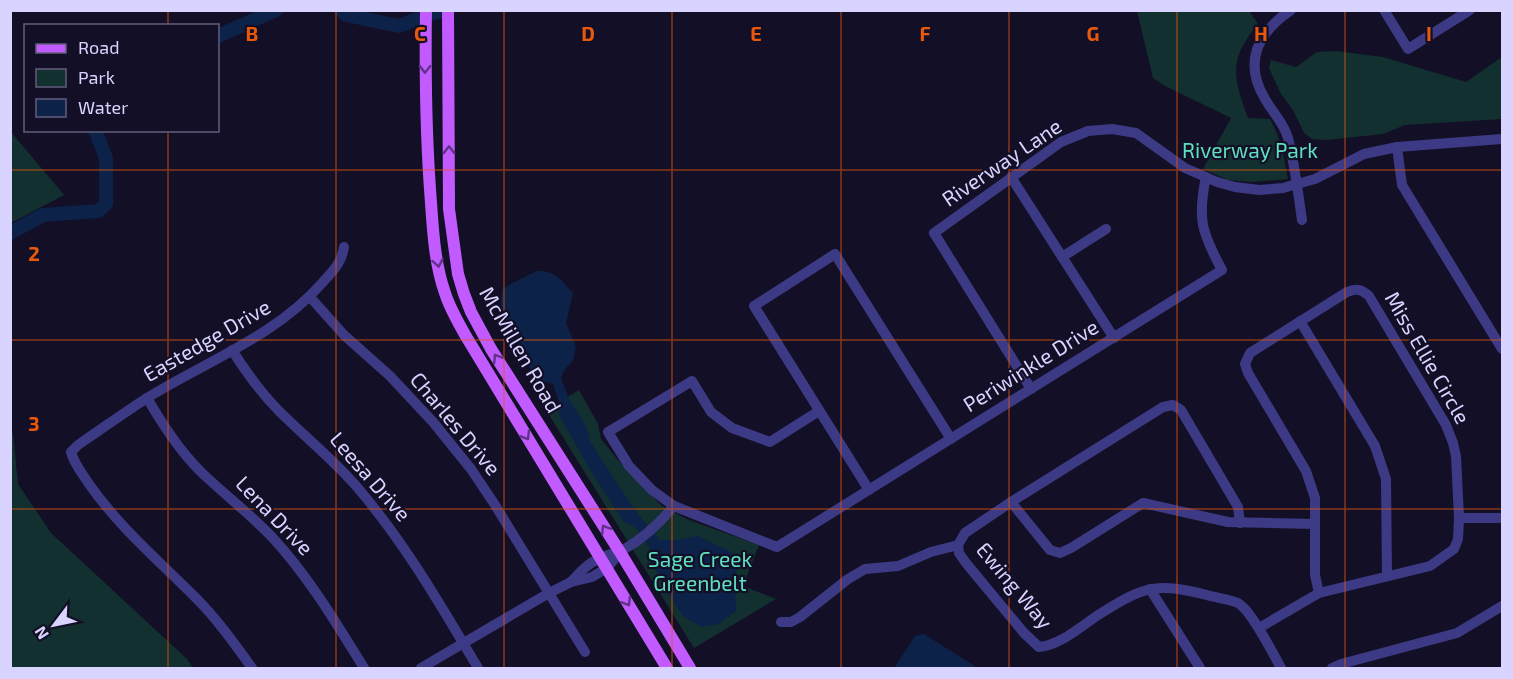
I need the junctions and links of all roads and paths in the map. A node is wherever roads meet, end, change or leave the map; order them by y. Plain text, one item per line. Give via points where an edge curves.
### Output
1 (426, 10) edge
2 (448, 10) edge
3 (1384, 10) edge
4 (1470, 10) edge
5 (1285, 12) edge
6 (1503, 139) edge
7 (1397, 147) junction
8 (1011, 177) junction
9 (1206, 177) junction
10 (1296, 184) junction
11 (1302, 220) dead end
12 (1106, 229) dead end
13 (344, 247) dead end
14 (1062, 257) junction
15 (310, 297) junction
16 (1300, 321) junction
17 (1114, 338) junction
18 (1503, 349) edge
19 (232, 350) junction
20 (1031, 389) junction
21 (147, 398) junction
22 (819, 411) junction
23 (951, 439) junction
24 (869, 490) junction
25 (1011, 502) junction
26 (674, 506) junction
27 (1459, 518) junction
28 (1500, 518) dead end
29 (1240, 523) junction
30 (1315, 524) junction
31 (958, 545) junction
32 (620, 552) junction
33 (604, 563) junction
34 (1387, 576) junction
35 (1150, 589) junction
36 (549, 593) junction
37 (1319, 593) junction
38 (1503, 606) edge
39 (781, 622) dead end
40 (1259, 628) junction
41 (463, 643) junction
42 (585, 652) dead end
43 (252, 669) edge
44 (364, 669) edge
45 (421, 669) edge
46 (478, 669) edge
47 (667, 669) edge
48 (690, 669) edge
49 (1200, 669) edge
50 (1281, 669) edge
51 (1332, 669) edge

1 -> 33 main road, McMillen Road via 429,180 444,292 467,338
32 -> 2 main road, McMillen Road via 491,349 471,312 458,274 449,209
3 - 4 street via 1408,49
5 - 10 street via 1259,41 1254,63 1256,81 1288,137
6 - 7 street, Riverway Lane
7 - 10 street, Riverway Lane via 1364,154 1315,179
7 - 18 street via 1402,185
8 - 9 street, Riverway Lane via 1061,142 1088,131 1112,129 1136,133 1185,168
8 - 14 street
8 - 20 street, Riverway Lane via 934,233
9 - 10 street, Riverway Lane via 1235,188 1259,190
9 - 17 street, Periwinkle Drive via 1200,204 1202,223 1222,270
10 - 11 street
12 - 14 street
13 - 15 street, Eastedge Drive via 337,267
14 - 17 street
15 - 19 street, Eastedge Drive via 274,326
15 - 36 street, Charles Drive via 344,335 390,376 471,469
16 - 27 street, Miss Ellie Circle via 1355,289 1369,296 1446,425 1456,456
16 - 30 street, Miss Ellie Circle via 1250,353 1245,364 1306,471 1315,498
16 - 34 street via 1375,446 1386,479
17 - 20 street, Periwinkle Drive
19 - 21 street, Eastedge Drive
19 - 41 street, Leesa Drive via 249,377 279,411 329,456 392,530
20 - 23 street, Periwinkle Drive
21 - 43 street, Eastedge Drive via 78,445 71,452 74,462 116,519 197,598 228,633
21 - 44 street, Lena Drive via 170,436 201,471 272,537 301,572 327,606
22 - 23 street via 754,306 835,254
22 - 24 street
22 - 26 street via 770,442 732,428 711,412 692,381 608,432 629,466
23 - 24 street, Periwinkle Drive
24 - 26 street, Periwinkle Drive via 777,547
25 - 29 street via 1050,550 1060,553 1143,503
25 - 29 street, Ewing Way via 1163,407 1173,405 1180,410 1238,507
25 - 31 street, Ewing Way via 965,533
26 - 32 street via 655,528
27 - 28 street
27 - 34 street, Miss Ellie Circle via 1454,549 1430,566
29 - 30 street
30 - 37 street, Miss Ellie Circle
31 - 35 street, Ewing Way via 966,563 1039,646 1048,646 1127,598
31 - 39 street via 898,566 866,569 800,617
32 - 33 street
32 - 48 main road, McMillen Road
33 - 36 street via 584,567 571,582
33 -> 47 main road, McMillen Road
34 - 37 street, Miss Ellie Circle
35 - 40 street, Ewing Way via 1174,587 1239,604
35 - 49 street
36 - 41 street
36 - 42 street, Charles Drive
37 - 40 street, Miss Ellie Circle
38 - 51 street via 1457,633
40 - 50 street, Ewing Way
41 - 45 street
41 - 46 street, Leesa Drive

